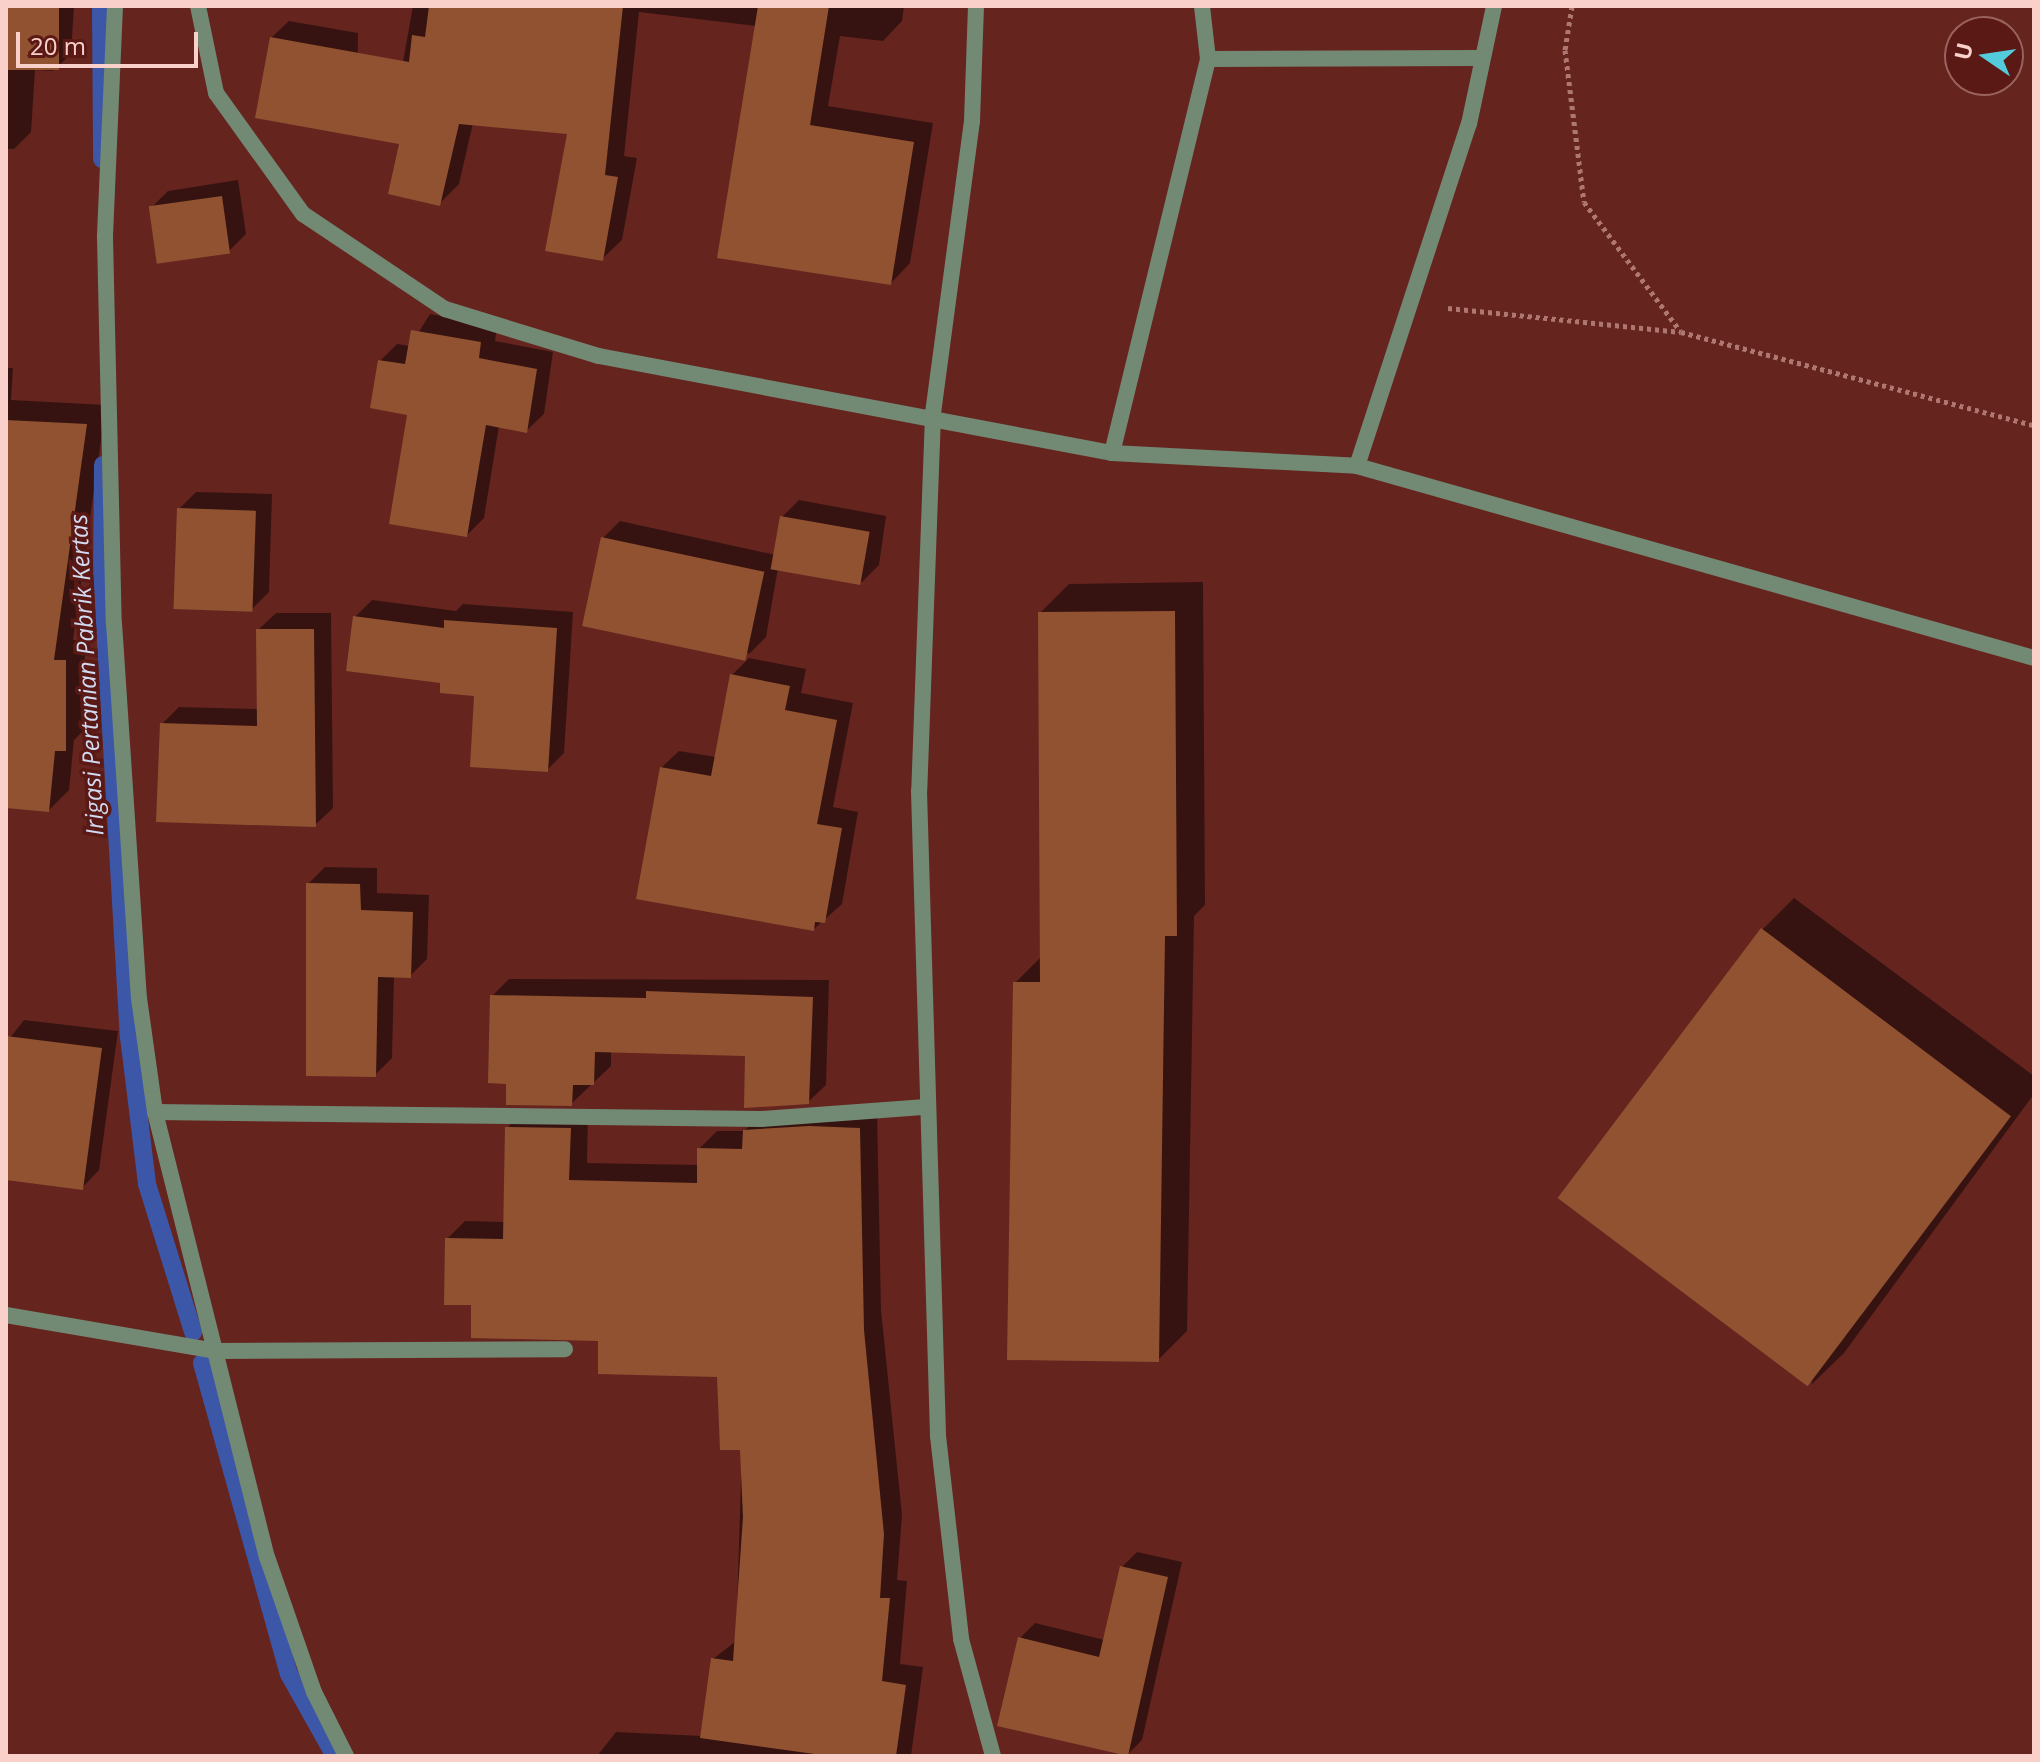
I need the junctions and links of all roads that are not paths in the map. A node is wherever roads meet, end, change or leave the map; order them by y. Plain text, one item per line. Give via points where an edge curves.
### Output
1 (115, 6) edge
2 (198, 6) edge
3 (976, 6) edge
4 (1202, 6) edge
5 (1494, 6) edge
6 (1479, 58) junction
7 (1208, 59) junction
8 (933, 415) junction
9 (1112, 453) junction
10 (1357, 466) junction
11 (2034, 658) edge
12 (923, 1107) junction
13 (155, 1112) junction
14 (6, 1315) edge
15 (565, 1349) dead end
16 (217, 1351) junction
17 (346, 1756) edge
18 (993, 1756) edge

1 - 13 street via 105,238 114,623 139,998
2 - 8 street via 216,93 303,214 445,309 599,356
3 - 8 street via 972,121
4 - 7 street
5 - 6 street
6 - 7 street
6 - 10 street via 1469,124 1415,306
7 - 9 street
8 - 9 street
8 - 12 street via 919,791
9 - 10 street
10 - 11 street
12 - 13 street via 761,1119
12 - 18 street via 938,1436 961,1639
13 - 16 street
14 - 16 street
15 - 16 street
16 - 17 street via 267,1557 314,1692

